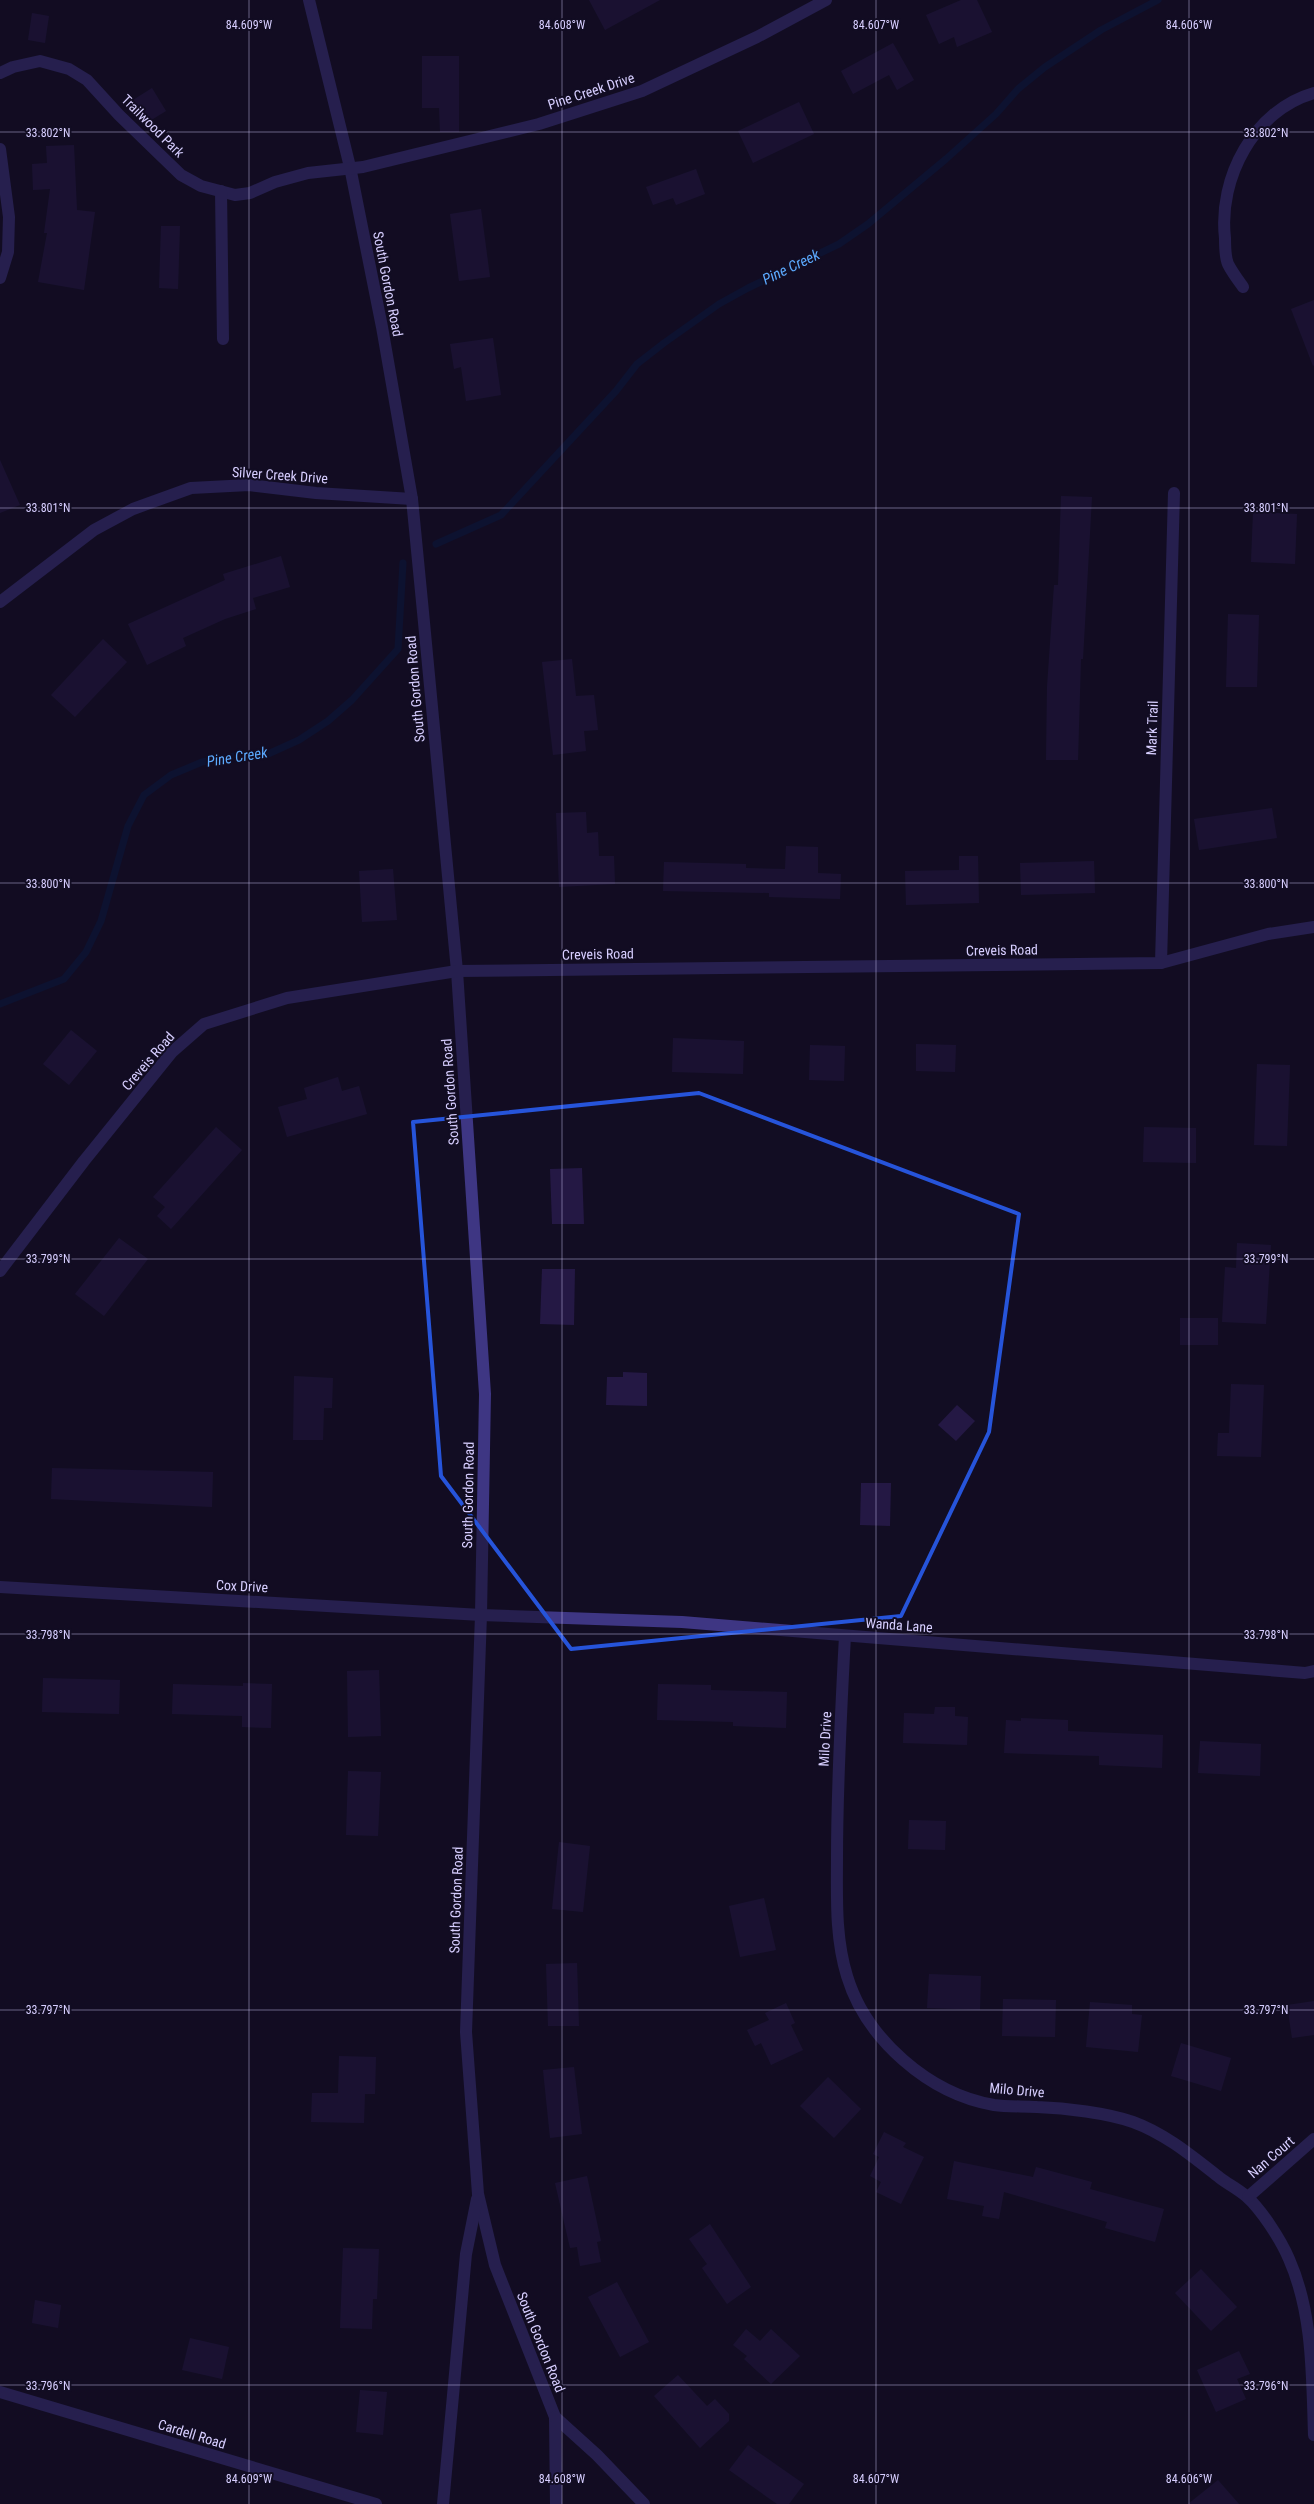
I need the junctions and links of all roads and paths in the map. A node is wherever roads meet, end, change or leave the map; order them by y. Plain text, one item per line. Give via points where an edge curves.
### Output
1 (309, 0) edge
2 (826, 0) edge
3 (0, 72) edge
4 (1314, 93) edge
5 (0, 149) edge
6 (350, 167) junction
7 (221, 191) junction
8 (0, 278) edge
9 (1243, 287) dead end
10 (223, 339) dead end
11 (1174, 493) dead end
12 (412, 499) junction
13 (0, 602) edge
14 (1314, 927) edge
15 (1161, 963) junction
16 (457, 970) junction
17 (0, 1271) edge
18 (0, 1587) edge
19 (482, 1615) junction
20 (845, 1636) junction
21 (1314, 1672) edge
22 (1314, 2139) edge
23 (478, 2194) junction
24 (1248, 2197) junction
25 (0, 2392) edge
26 (555, 2417) junction
27 (1314, 2434) edge
28 (376, 2504) edge
29 (444, 2504) edge
30 (556, 2504) edge
31 (644, 2504) edge

1 - 6 street, South Gordon Road
2 - 6 street, Pine Creek Drive via 757,37 642,91 539,124 363,167
3 - 7 street, Trailwood Park via 40,62 69,69 87,80 169,165 201,186
4 - 9 street via 1304,96 1260,127 1234,170 1225,198 1224,232 1227,263
5 - 8 street via 9,217 8,252
6 - 7 street, Trailwood Park via 308,173 235,195
6 - 12 street, South Gordon Road
7 - 10 street
11 - 15 street, Mark Trail
12 - 13 street, Silver Creek Drive via 249,485 191,488 133,509 94,530
12 - 16 street, South Gordon Road
14 - 15 street, Creveis Road via 1268,934
15 - 16 street, Creveis Road
16 - 17 street, Creveis Road via 286,998 204,1024 172,1052
16 - 19 street, South Gordon Road via 485,1394
18 - 19 street, Cox Drive
19 - 20 street, Wanda Lane via 682,1622
19 - 23 street, South Gordon Road via 466,2032
20 - 21 street, Wanda Lane via 1305,1674
20 - 24 street, Milo Drive via 837,1794 837,1910 847,1977 865,2019 891,2050 963,2098 996,2105 1070,2109 1133,2122 1177,2144
22 - 24 street, Nan Court
23 - 26 street, South Gordon Road via 495,2265
23 - 29 street, South Gordon Road via 466,2254
24 - 27 street, Milo Drive via 1289,2259 1300,2292 1311,2348
25 - 28 street, Cardell Road
26 - 30 street, South Gordon Road
26 - 31 street via 597,2454

